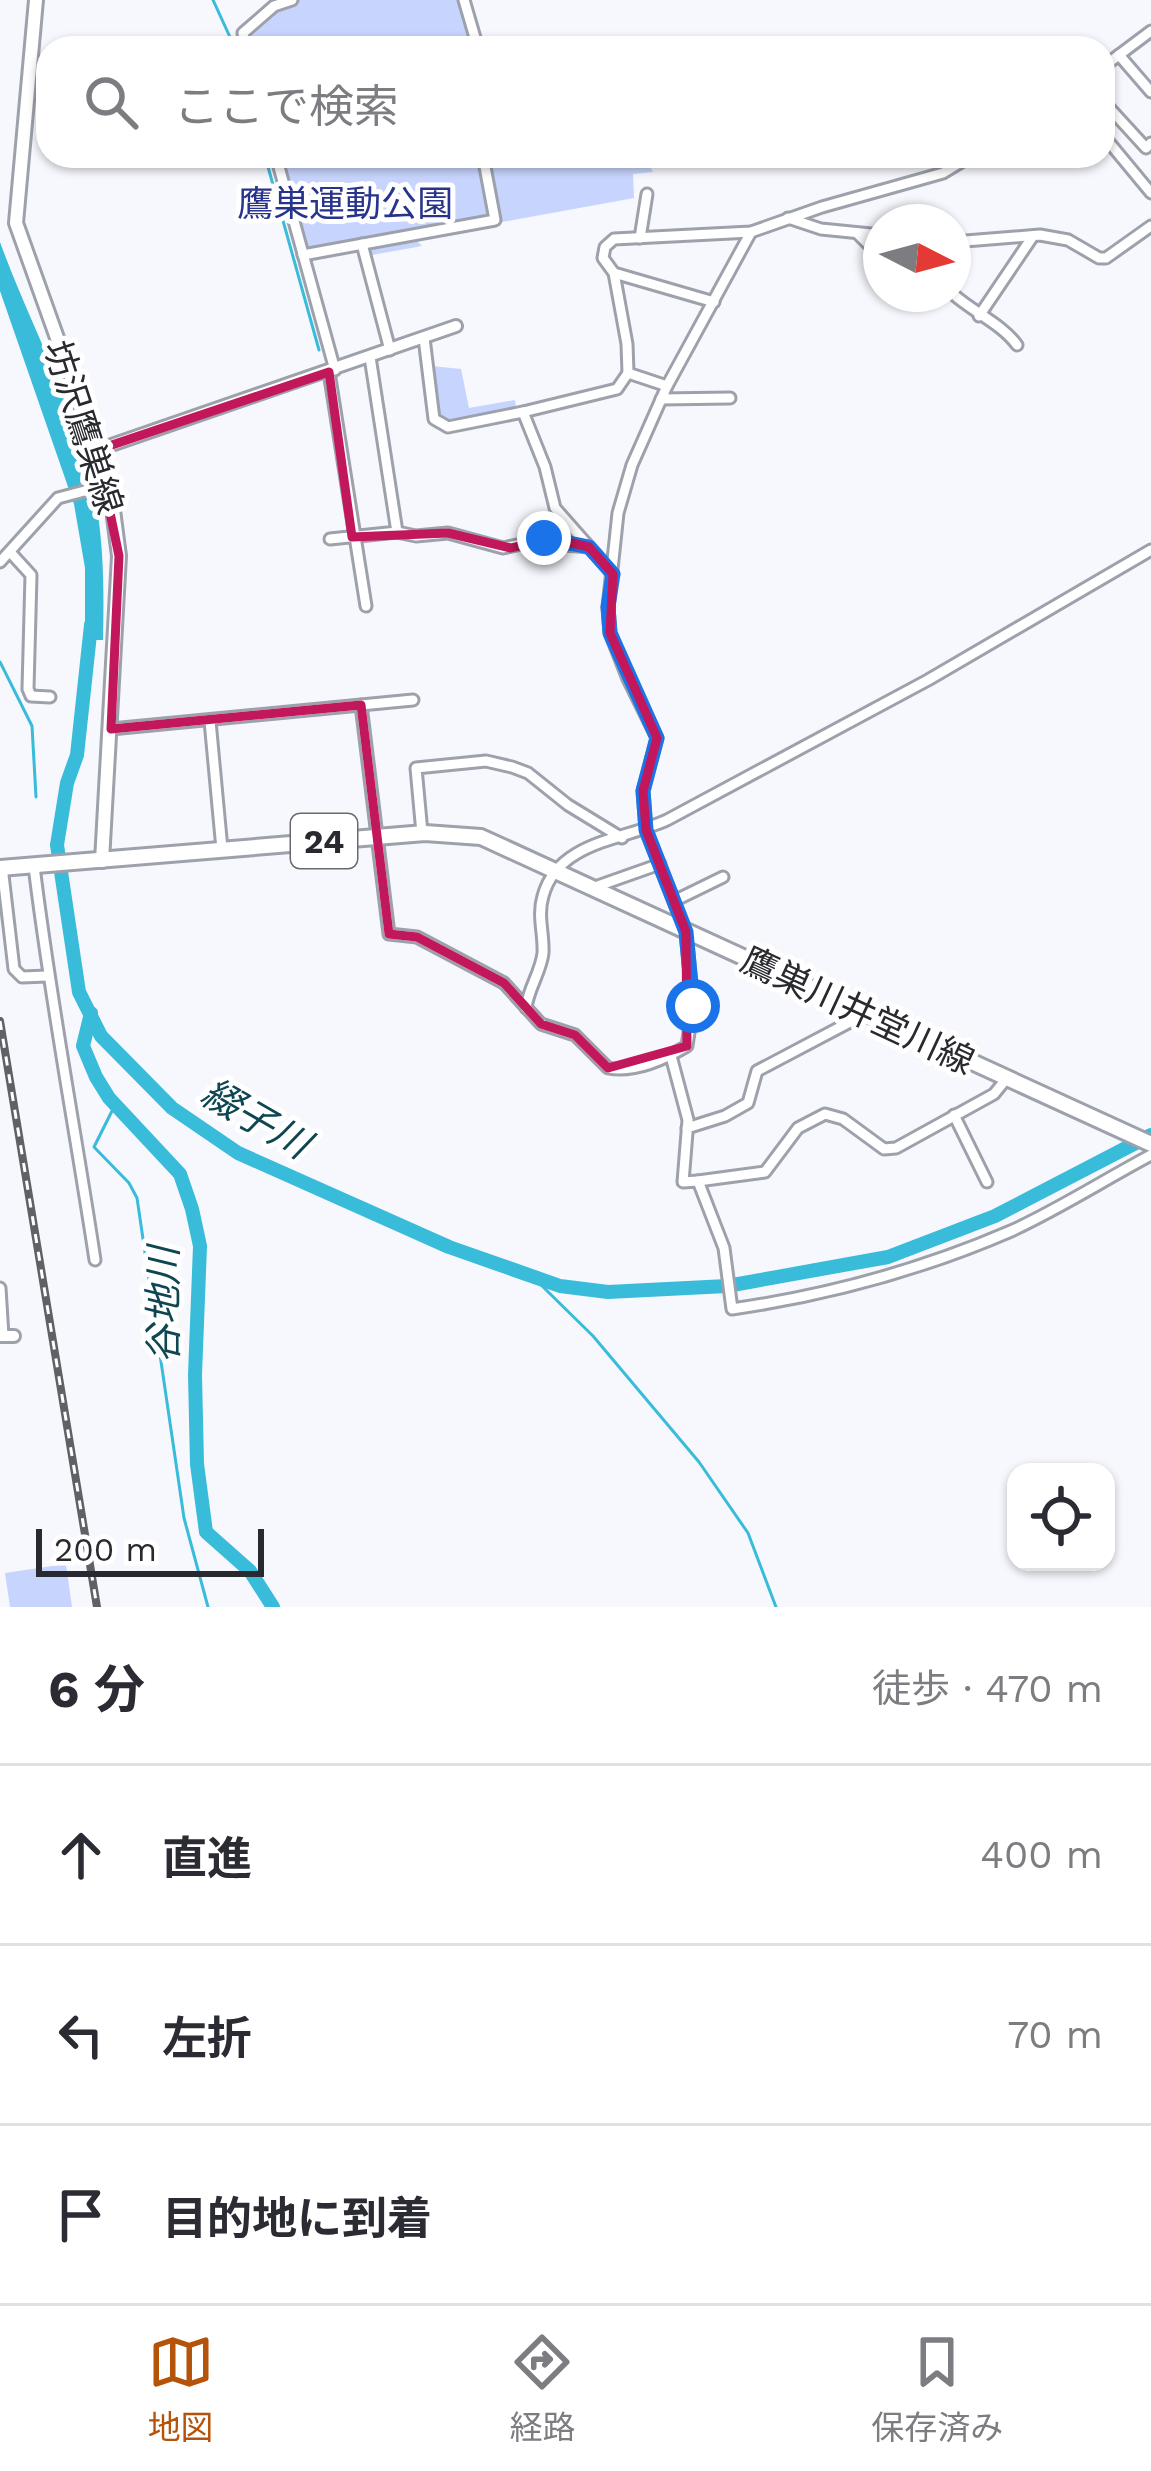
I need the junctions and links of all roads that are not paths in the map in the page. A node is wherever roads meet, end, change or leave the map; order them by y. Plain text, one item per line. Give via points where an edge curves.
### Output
1 (36, 0) edge
2 (292, 0) edge
3 (464, 0) edge
4 (1151, 31) edge
5 (243, 36) edge
6 (474, 36) edge
7 (1119, 55) junction
8 (1115, 58) edge
9 (1151, 92) edge
10 (1115, 114) edge
11 (1151, 143) edge
12 (1115, 150) edge
13 (279, 168) edge
14 (485, 168) edge
15 (948, 168) edge
16 (1151, 193) edge
17 (647, 194) dead end
18 (788, 218) junction
19 (1151, 226) edge
20 (751, 232) junction
21 (858, 234) junction
22 (863, 234) edge
23 (1034, 235) junction
24 (640, 238) junction
25 (863, 239) edge
26 (971, 241) edge
27 (362, 244) junction
28 (303, 255) junction
29 (614, 273) junction
30 (715, 302) junction
31 (971, 309) edge
32 (979, 316) junction
33 (456, 326) dead end
34 (424, 338) junction
35 (1017, 345) dead end
36 (390, 350) junction
37 (370, 357) junction
38 (332, 371) junction
39 (628, 373) junction
40 (667, 386) junction
41 (730, 398) dead end
42 (661, 399) junction
43 (523, 412) junction
44 (98, 450) junction
45 (103, 486) junction
46 (398, 532) junction
47 (352, 537) junction
48 (330, 539) dead end
49 (589, 547) junction
50 (1151, 550) edge
51 (10, 552) junction
52 (0, 562) edge
53 (613, 574) junction
54 (366, 606) dead end
55 (50, 697) dead end
56 (413, 700) dead end
57 (361, 705) junction
58 (210, 721) junction
59 (111, 729) junction
60 (646, 830) junction
61 (422, 833) junction
62 (376, 837) junction
63 (623, 838) junction
64 (222, 849) junction
65 (102, 861) junction
66 (660, 864) junction
67 (37, 866) junction
68 (1, 872) edge
69 (557, 872) junction
70 (723, 877) dead end
71 (592, 888) junction
72 (676, 900) junction
73 (686, 932) junction
74 (47, 976) junction
75 (526, 1008) junction
76 (866, 1013) junction
77 (671, 1056) junction
78 (1007, 1078) junction
79 (954, 1115) junction
80 (687, 1128) junction
81 (1151, 1144) edge
82 (1151, 1155) edge
83 (698, 1181) junction
84 (987, 1181) dead end
85 (94, 1260) dead end
86 (0, 1288) edge
87 (6, 1336) edge

1 - 44 main road, 坊沢鷹巣線 via 16,224
2 - 5 street
3 - 6 street
4 - 7 street
7 - 8 street
7 - 9 street
10 - 11 street via 1146,148
12 - 16 street
13 - 28 street
14 - 27 street via 495,220
15 - 18 street
17 - 24 street
18 - 20 street
18 - 21 street
19 - 23 street via 1106,258 1068,239
20 - 24 street
20 - 30 street
21 - 22 street
21 - 25 street
23 - 26 street
23 - 32 street
24 - 29 street via 605,247
27 - 28 street
27 - 36 street
28 - 38 street
29 - 30 street
29 - 39 street
30 - 40 street
31 - 32 street
32 - 35 street
33 - 34 street
34 - 36 street
34 - 43 street via 438,424
36 - 37 street
37 - 38 street
37 - 46 street
38 - 44 street
38 - 47 street
39 - 40 street
39 - 43 street via 617,389
40 - 42 street
41 - 42 street
42 - 53 street via 622,495
43 - 49 street via 553,503
44 - 45 main road, 坊沢鷹巣線
45 - 51 street via 61,497
45 - 59 main road, 坊沢鷹巣線 via 117,528 120,590
46 - 47 street
46 - 49 street via 448,533 503,548 550,538
47 - 48 street
47 - 54 street
49 - 53 street
50 - 60 street
51 - 52 street
51 - 55 street via 31,575 28,689
53 - 60 street via 610,633 657,738 643,791
56 - 57 street
57 - 58 street
57 - 62 street
58 - 59 street
58 - 64 street
59 - 65 main road, 坊沢鷹巣線
60 - 63 street
60 - 66 street
61 - 62 main road, 鷹巣川井堂川線 / 24
61 - 63 street via 416,768 486,761 528,772
61 - 69 main road, 鷹巣川井堂川線 / 24 via 481,837
62 - 64 main road, 鷹巣川井堂川線 / 24
62 - 75 street via 389,934 416,937 481,970
63 - 69 street via 581,847
64 - 65 main road, 鷹巣川井堂川線 / 24
65 - 67 main road, 鷹巣川井堂川線 / 24
66 - 71 street
66 - 72 street
67 - 68 main road, 鷹巣川井堂川線 / 24
67 - 74 street
68 - 74 street via 14,969
69 - 71 main road, 鷹巣川井堂川線 / 24
69 - 75 street via 542,900 542,954
70 - 72 street
71 - 73 main road, 鷹巣川井堂川線 / 24
72 - 73 street
73 - 76 main road, 鷹巣川井堂川線 / 24
73 - 77 street via 693,1027 687,1046
74 - 85 street
75 - 77 street via 541,1024 575,1035 608,1068
76 - 78 main road, 鷹巣川井堂川線 / 24
76 - 80 street via 757,1071 748,1103
77 - 80 street
78 - 79 street
78 - 81 main road, 鷹巣川井堂川線 / 24
79 - 83 street via 889,1150 825,1114 798,1128 765,1172
79 - 84 street
80 - 83 street via 683,1182
82 - 83 street via 1014,1230 918,1267 732,1309 728,1264
86 - 87 street

